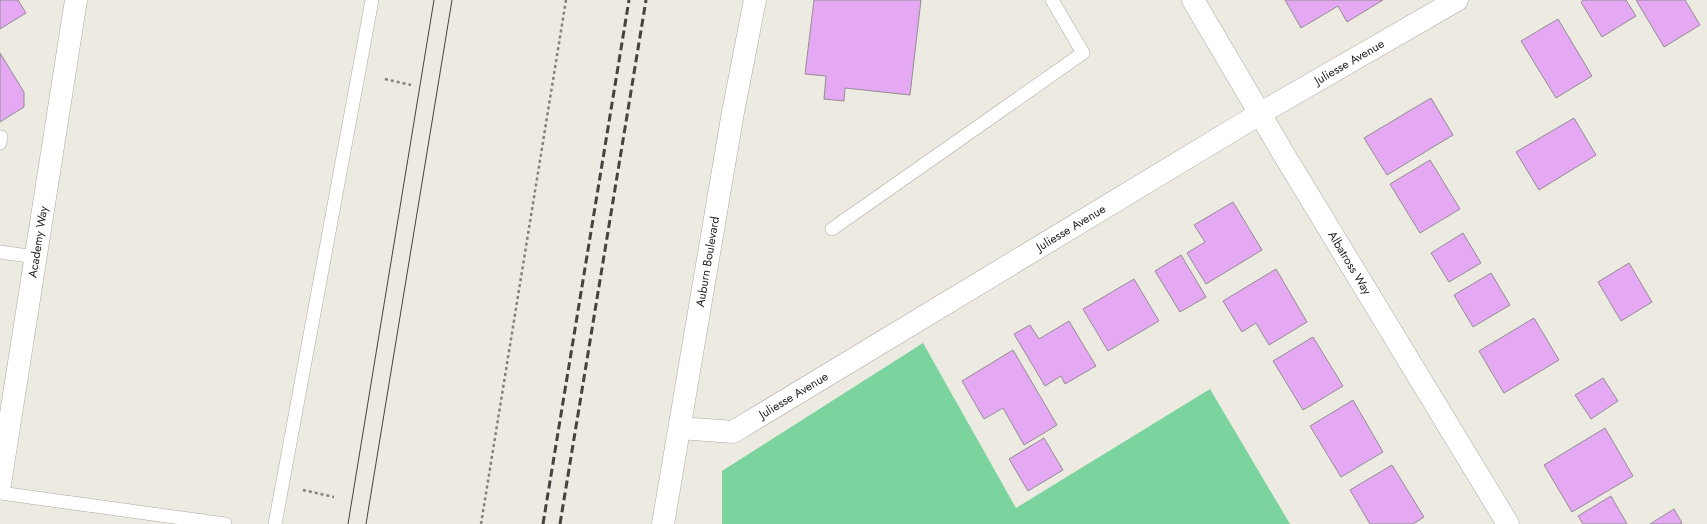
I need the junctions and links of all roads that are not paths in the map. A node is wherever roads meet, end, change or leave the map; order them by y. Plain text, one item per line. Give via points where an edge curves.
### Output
1 (76, 0) edge
2 (372, 0) edge
3 (755, 0) edge
4 (1052, 0) edge
5 (1193, 0) edge
6 (1457, 0) edge
7 (1261, 113) junction
8 (832, 229) dead end
9 (0, 252) edge
10 (36, 257) junction
11 (680, 428) junction
12 (0, 484) edge
13 (0, 493) edge
14 (225, 524) edge
15 (275, 524) edge
16 (664, 524) edge
17 (1508, 524) edge

1 - 10 street, Academy Way
2 - 15 lane
3 - 11 street, Auburn Boulevard via 733,112
4 - 8 lane via 1084,53
5 - 7 street, Albatross Way
6 - 7 street, Juliesse Avenue
7 - 11 street, Juliesse Avenue via 733,432
7 - 17 street, Albatross Way
9 - 10 lane
10 - 12 street, Academy Way
11 - 16 street, Auburn Boulevard
13 - 14 lane

